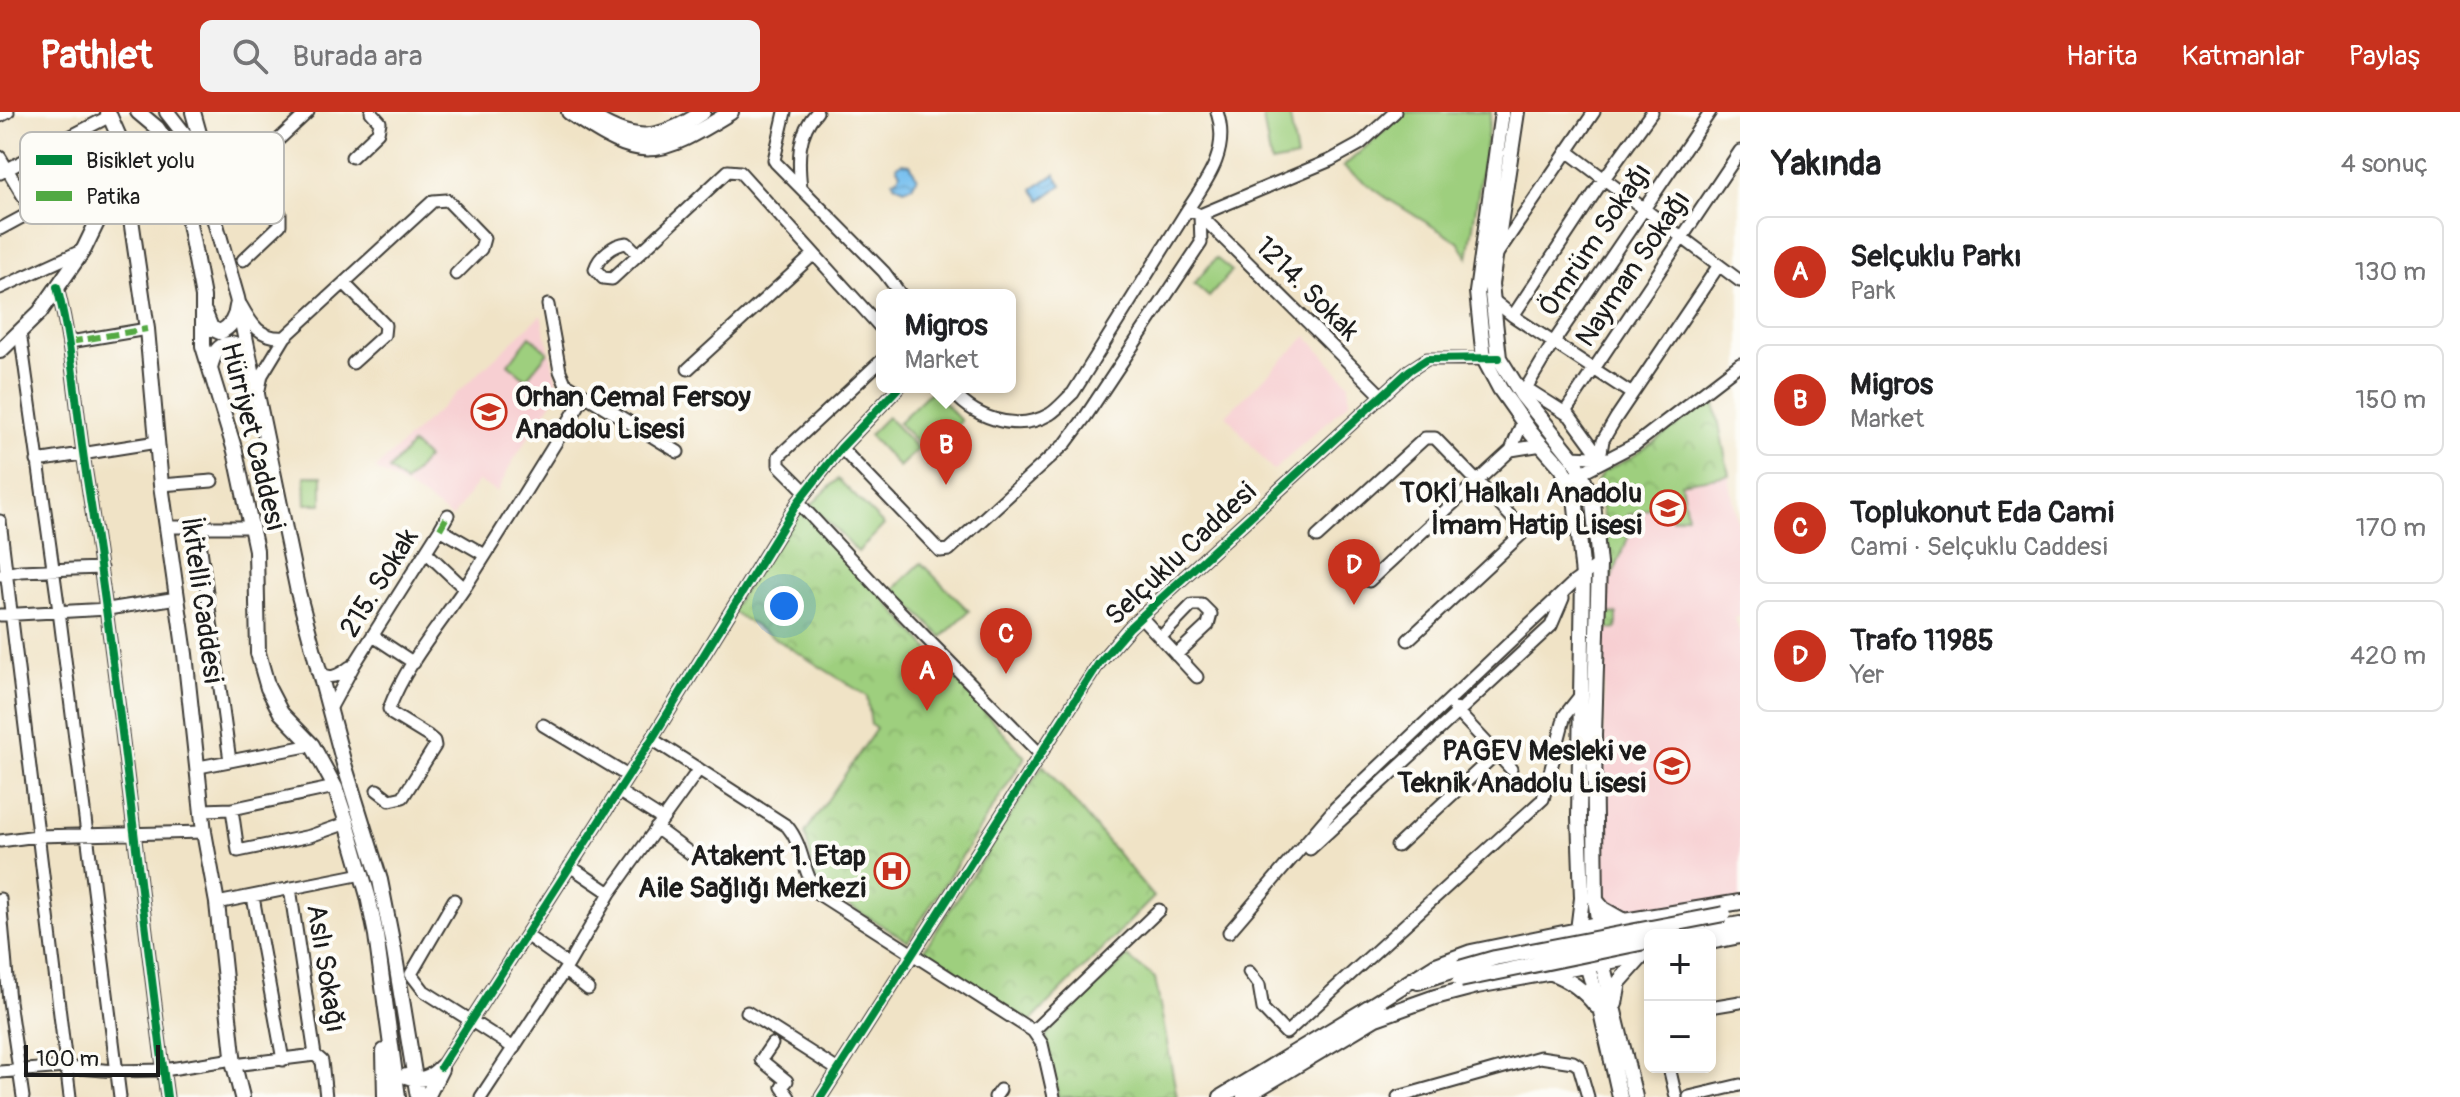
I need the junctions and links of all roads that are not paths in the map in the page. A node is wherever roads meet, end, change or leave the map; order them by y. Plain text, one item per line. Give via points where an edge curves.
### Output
1 (8, 112) edge
2 (138, 112) edge
3 (167, 112) edge
4 (193, 112) edge
5 (308, 112) edge
6 (371, 112) edge
7 (569, 112) edge
8 (585, 112) edge
9 (703, 112) edge
10 (731, 112) edge
11 (785, 112) edge
12 (817, 112) edge
13 (1217, 112) edge
14 (1395, 112) edge
15 (1502, 112) edge
16 (1517, 112) edge
17 (1594, 112) edge
18 (1652, 112) edge
19 (1710, 112) edge
20 (109, 114) edge
21 (0, 116) edge
22 (76, 132) edge
23 (160, 132) edge
24 (183, 132) edge
25 (199, 132) edge
26 (284, 135) edge
27 (1567, 151) junction
28 (1740, 151) edge
29 (0, 157) edge
30 (352, 157) dead end
31 (1736, 165) edge
32 (4, 171) edge
33 (1603, 180) junction
34 (801, 188) junction
35 (20, 194) edge
36 (1644, 208) junction
37 (1194, 212) junction
38 (20, 218) edge
39 (96, 224) edge
40 (132, 224) edge
41 (189, 224) edge
42 (214, 224) edge
43 (223, 224) edge
44 (280, 224) edge
45 (0, 229) edge
46 (1682, 237) junction
47 (220, 244) junction
48 (84, 249) junction
49 (638, 254) dead end
50 (814, 254) junction
51 (1494, 257) junction
52 (243, 260) dead end
53 (1719, 265) junction
54 (456, 274) dead end
55 (1740, 281) edge
56 (344, 283) junction
57 (57, 287) junction
58 (0, 288) edge
59 (897, 289) edge
60 (203, 297) junction
61 (237, 298) junction
62 (1493, 300) junction
63 (548, 305) dead end
64 (1513, 316) junction
65 (876, 322) edge
66 (147, 329) junction
67 (20, 332) junction
68 (285, 337) junction
69 (70, 342) junction
70 (1553, 343) junction
71 (0, 350) edge
72 (1492, 359) junction
73 (353, 363) dead end
74 (1740, 364) edge
75 (252, 366) junction
76 (876, 366) edge
77 (1594, 367) junction
78 (688, 369) dead end
79 (209, 370) junction
80 (1524, 392) junction
81 (893, 393) edge
82 (953, 393) edge
83 (1632, 394) junction
84 (585, 395) junction
85 (258, 396) junction
86 (1382, 396) junction
87 (1565, 412) junction
88 (1523, 421) junction
89 (157, 442) junction
90 (1542, 445) junction
91 (841, 448) junction
92 (1511, 450) junction
93 (678, 452) dead end
94 (83, 455) junction
95 (1571, 456) junction
96 (1601, 460) junction
97 (37, 461) junction
98 (1574, 476) junction
99 (212, 481) dead end
100 (1478, 482) junction
101 (161, 485) junction
102 (1589, 491) junction
103 (802, 497) junction
104 (448, 515) dead end
105 (0, 521) edge
106 (167, 527) junction
107 (198, 527) junction
108 (252, 527) junction
109 (440, 529) junction
110 (1317, 537) dead end
111 (426, 552) junction
112 (485, 555) junction
113 (1599, 564) junction
114 (101, 568) junction
115 (53, 571) junction
116 (3, 574) edge
117 (1578, 579) junction
118 (1369, 581) dead end
119 (464, 588) junction
120 (177, 598) junction
121 (108, 609) junction
122 (59, 611) junction
123 (5, 614) edge
124 (1141, 617) junction
125 (373, 636) junction
126 (1160, 638) junction
127 (1408, 640) dead end
128 (1176, 655) junction
129 (414, 663) junction
130 (354, 665) junction
131 (317, 671) junction
132 (1197, 677) dead end
133 (1580, 696) junction
134 (1448, 701) junction
135 (330, 709) junction
136 (1457, 711) junction
137 (543, 725) dead end
138 (335, 729) junction
139 (652, 739) junction
140 (312, 745) junction
141 (1498, 752) junction
142 (1040, 754) junction
143 (230, 761) junction
144 (199, 767) junction
145 (699, 769) junction
146 (1511, 769) dead end
147 (628, 776) junction
148 (335, 787) junction
149 (377, 790) dead end
150 (618, 791) junction
151 (232, 809) junction
152 (203, 810) junction
153 (347, 823) junction
154 (659, 823) junction
155 (204, 832) junction
156 (88, 835) junction
157 (134, 835) junction
158 (37, 836) junction
159 (0, 841) edge
160 (1397, 846) dead end
161 (1310, 849) dead end
162 (691, 854) dead end
163 (570, 866) junction
164 (362, 874) junction
165 (290, 888) junction
166 (610, 893) junction
167 (253, 897) junction
168 (1589, 898) junction
169 (0, 899) edge
170 (454, 900) dead end
171 (1740, 902) edge
172 (217, 903) junction
173 (1159, 910) dead end
174 (1740, 910) edge
175 (1624, 921) junction
176 (1730, 921) edge
177 (1599, 926) junction
178 (1701, 929) edge
179 (1578, 930) junction
180 (1229, 932) dead end
181 (526, 935) junction
182 (1553, 936) junction
183 (1740, 936) edge
184 (1716, 941) edge
185 (1644, 951) edge
186 (1644, 951) edge
187 (912, 954) junction
188 (1644, 954) edge
189 (1602, 962) junction
190 (1587, 965) junction
191 (566, 968) junction
192 (1249, 972) dead end
193 (1549, 972) junction
194 (1460, 974) junction
195 (588, 989) dead end
196 (384, 995) junction
197 (1740, 1002) edge
198 (1716, 1006) edge
199 (747, 1012) dead end
200 (1370, 1014) junction
201 (1608, 1014) junction
202 (388, 1016) junction
203 (471, 1021) junction
204 (1033, 1031) junction
205 (772, 1044) dead end
206 (514, 1048) junction
207 (410, 1054) junction
208 (315, 1055) junction
209 (283, 1060) junction
210 (233, 1062) junction
211 (65, 1067) junction
212 (441, 1067) junction
213 (164, 1070) junction
214 (838, 1070) junction
215 (18, 1071) junction
216 (116, 1071) junction
217 (0, 1072) edge
218 (1670, 1073) edge
219 (414, 1079) junction
220 (1740, 1085) edge
221 (23, 1097) edge
222 (70, 1097) edge
223 (120, 1097) edge
224 (167, 1097) edge
225 (242, 1097) edge
226 (326, 1097) edge
227 (385, 1097) edge
228 (398, 1097) edge
229 (418, 1097) edge
230 (427, 1097) edge
231 (481, 1097) edge
232 (789, 1097) edge
233 (821, 1097) edge
234 (1054, 1097) edge
235 (1221, 1097) edge
236 (1244, 1097) edge
237 (1398, 1097) edge
238 (1588, 1097) edge
239 (1620, 1097) edge
240 (1635, 1097) edge
241 (1676, 1097) edge
242 (1689, 1097) edge

1 - 21 street
2 - 23 main road, Hürriyet Caddesi
3 - 24 main road
4 - 25 main road
5 - 26 street
6 - 30 street via 380,122 378,132
7 - 10 main road via 619,144 655,149 695,135
8 - 9 main road via 618,131 650,137
11 - 34 street via 774,160
12 - 34 street via 801,140
13 - 37 street via 1221,147
14 - 37 street via 1360,144 1331,160
15 - 72 main road via 1477,292
16 - 51 main road
17 - 27 street
18 - 33 street
19 - 36 street, Ömrüm Sokağı
20 - 22 street
27 - 33 street
27 - 51 street
28 - 31 street, Nayman Sokağı
29 - 32 street
31 - 46 street, Nayman Sokağı
32 - 35 street
33 - 36 street
33 - 64 street
34 - 59 street
36 - 46 street
36 - 70 street, Ömrüm Sokağı
37 - 82 street via 1073,393 1049,414 1019,423 986,418
37 - 86 street, 1214. Sokak
37 - 91 street via 1201,243 1086,416 1066,443 949,550 940,551
38 - 45 street
39 - 48 main road
40 - 66 main road, İkitelli Caddesi
41 - 60 main road, Hürriyet Caddesi
42 - 47 main road
43 - 47 main road
44 - 52 street
46 - 53 street
46 - 77 street, Nayman Sokağı
47 - 61 main road, Hürriyet Caddesi
48 - 57 main road
48 - 58 street
49 - 50 street via 728,171 740,172
50 - 65 street
50 - 78 street
51 - 62 main road
53 - 55 street
53 - 83 street
54 - 56 street via 481,249 484,238 447,200 433,201
56 - 68 street
56 - 73 street via 385,325 384,335
57 - 67 main road
57 - 69 street
60 - 61 main road via 206,319 220,332 234,319
60 - 79 main road, Hürriyet Caddesi via 203,346
61 - 68 street via 253,327 264,335
61 - 75 main road, Hürriyet Caddesi
62 - 64 street
62 - 72 main road
63 - 84 street via 560,371 565,383
64 - 70 street
66 - 69 street
66 - 89 main road, İkitelli Caddesi
67 - 71 main road
67 - 97 street
68 - 85 street via 262,375
69 - 94 street
70 - 77 street
70 - 80 street, Ömrüm Sokağı
72 - 80 main road
72 - 86 street, Selçuklu Caddesi via 1427,359
72 - 88 main road via 1500,389
74 - 96 street via 1636,444
75 - 79 main road via 239,348 226,344 213,353
75 - 85 main road, Hürriyet Caddesi
76 - 103 street via 779,456 779,465
77 - 83 street
77 - 87 street, Nayman Sokağı
79 - 108 main road, Hürriyet Caddesi
80 - 87 street
80 - 95 main road
81 - 91 street
83 - 96 street via 1603,440
84 - 93 street
84 - 112 street
85 - 131 main road, Hürriyet Caddesi
86 - 124 street, Selçuklu Caddesi
87 - 96 street
88 - 90 main road
88 - 92 street
89 - 94 street
89 - 101 main road, İkitelli Caddesi
90 - 92 street
90 - 98 main road
91 - 103 street
92 - 100 street
94 - 97 street
94 - 114 street
95 - 96 street
95 - 98 main road
96 - 98 street
96 - 102 street
97 - 115 street
98 - 102 main road
98 - 117 main road
99 - 101 street
100 - 110 street via 1435,438 1425,438
100 - 118 street
100 - 127 street via 1525,531
101 - 106 main road, İkitelli Caddesi
102 - 113 main road
103 - 139 street
103 - 142 street via 890,601
104 - 109 street
105 - 116 street
106 - 107 street
106 - 120 main road, İkitelli Caddesi
107 - 108 street
107 - 143 street
108 - 140 main road, Hürriyet Caddesi via 258,653 281,713
109 - 111 street, 215. Sokak
109 - 112 street, 215. Sokak
111 - 119 street
111 - 125 street, 215. Sokak
112 - 119 street
113 - 117 street
113 - 168 main road
114 - 115 street
114 - 121 street
115 - 116 street
115 - 122 street
116 - 123 street
117 - 133 main road
117 - 134 street
117 - 136 street via 1557,607 1551,626
119 - 129 street
120 - 121 street
120 - 144 main road, İkitelli Caddesi
121 - 122 street
121 - 157 street
122 - 123 street
122 - 156 street
123 - 158 street
124 - 126 street
124 - 142 street, Selçuklu Caddesi via 1099,663
125 - 129 street
125 - 130 street, 215. Sokak
126 - 128 street
126 - 128 street via 1192,605 1202,605 1211,614 1208,625
128 - 132 street
129 - 149 street via 389,709 435,746 403,797 390,800
130 - 131 street via 332,677
130 - 135 street, 215. Sokak
131 - 135 main road, Hürriyet Caddesi
133 - 168 main road
133 - 192 street via 1565,715 1543,799 1286,1033 1263,1009 1259,985
134 - 136 street
134 - 180 street via 1335,808
135 - 138 main road, Hürriyet Caddesi
136 - 141 street
136 - 161 street
137 - 147 street
138 - 140 main road via 327,744
138 - 207 main road, Hürriyet Caddesi via 380,880
139 - 145 street
139 - 147 street
140 - 143 street
140 - 148 main road, Hürriyet Caddesi
141 - 146 street
141 - 160 street
142 - 187 street, Selçuklu Caddesi
143 - 144 street
144 - 152 main road, İkitelli Caddesi
145 - 154 street
145 - 187 street via 787,826 798,839 807,880 817,893
147 - 150 street
148 - 151 street
148 - 153 main road, Hürriyet Caddesi
150 - 154 street
150 - 163 street
151 - 152 street
151 - 153 street via 238,851
152 - 155 main road, İkitelli Caddesi
153 - 164 main road, Hürriyet Caddesi
154 - 162 street
154 - 166 street
155 - 157 street
155 - 172 main road, İkitelli Caddesi
156 - 157 street
156 - 158 street
156 - 216 street
157 - 213 street
158 - 159 street
158 - 211 street
163 - 166 street
163 - 181 street
164 - 165 street
164 - 196 main road, Hürriyet Caddesi
165 - 167 street
165 - 208 street, Aslı Sokağı
166 - 191 street
167 - 172 street
167 - 209 street
168 - 175 main road
168 - 177 main road
168 - 179 main road
168 - 182 main road
169 - 215 street
170 - 203 street via 411,974 424,991
171 - 175 main road
172 - 210 main road, İkitelli Caddesi
173 - 204 street
174 - 176 main road
175 - 177 main road
176 - 178 main road
176 - 194 main road, bridge via 1495,958
177 - 179 main road
177 - 189 main road via 1611,946
179 - 182 main road
179 - 190 main road via 1571,947 1576,959
181 - 191 street
181 - 203 street
182 - 200 main road via 1471,952 1436,965 1410,979
183 - 184 main road
185 - 194 main road, bridge
186 - 189 main road
187 - 204 street
187 - 214 street, Selçuklu Caddesi
188 - 201 main road via 1619,982
189 - 190 main road
189 - 201 main road
190 - 193 main road
190 - 201 main road
191 - 195 street
191 - 206 street
193 - 200 main road
193 - 201 main road via 1584,991
194 - 200 main road via 1405,988
196 - 202 main road, Hürriyet Caddesi
196 - 227 main road
197 - 198 street
199 - 214 street
200 - 235 main road
200 - 236 main road
201 - 239 main road
201 - 240 main road
202 - 219 main road via 397,1061 403,1074
202 - 228 main road, Hürriyet Caddesi
203 - 206 street
203 - 212 street
204 - 234 street via 1042,1044
205 - 232 street via 761,1060 787,1081 782,1087
206 - 231 street
207 - 212 main road via 423,1066
207 - 219 main road, Hürriyet Caddesi
208 - 209 street
208 - 226 street, Aslı Sokağı via 322,1061
209 - 210 street
210 - 213 street
210 - 225 main road, İkitelli Caddesi
211 - 215 street
211 - 216 street
211 - 222 street
212 - 219 main road via 433,1076
212 - 230 main road
213 - 216 street
213 - 224 street
214 - 233 street, Selçuklu Caddesi
215 - 217 street
215 - 221 street
216 - 223 street
218 - 241 street
219 - 229 main road, Hürriyet Caddesi
220 - 242 street
237 - 238 street via 1540,1057 1579,1066

